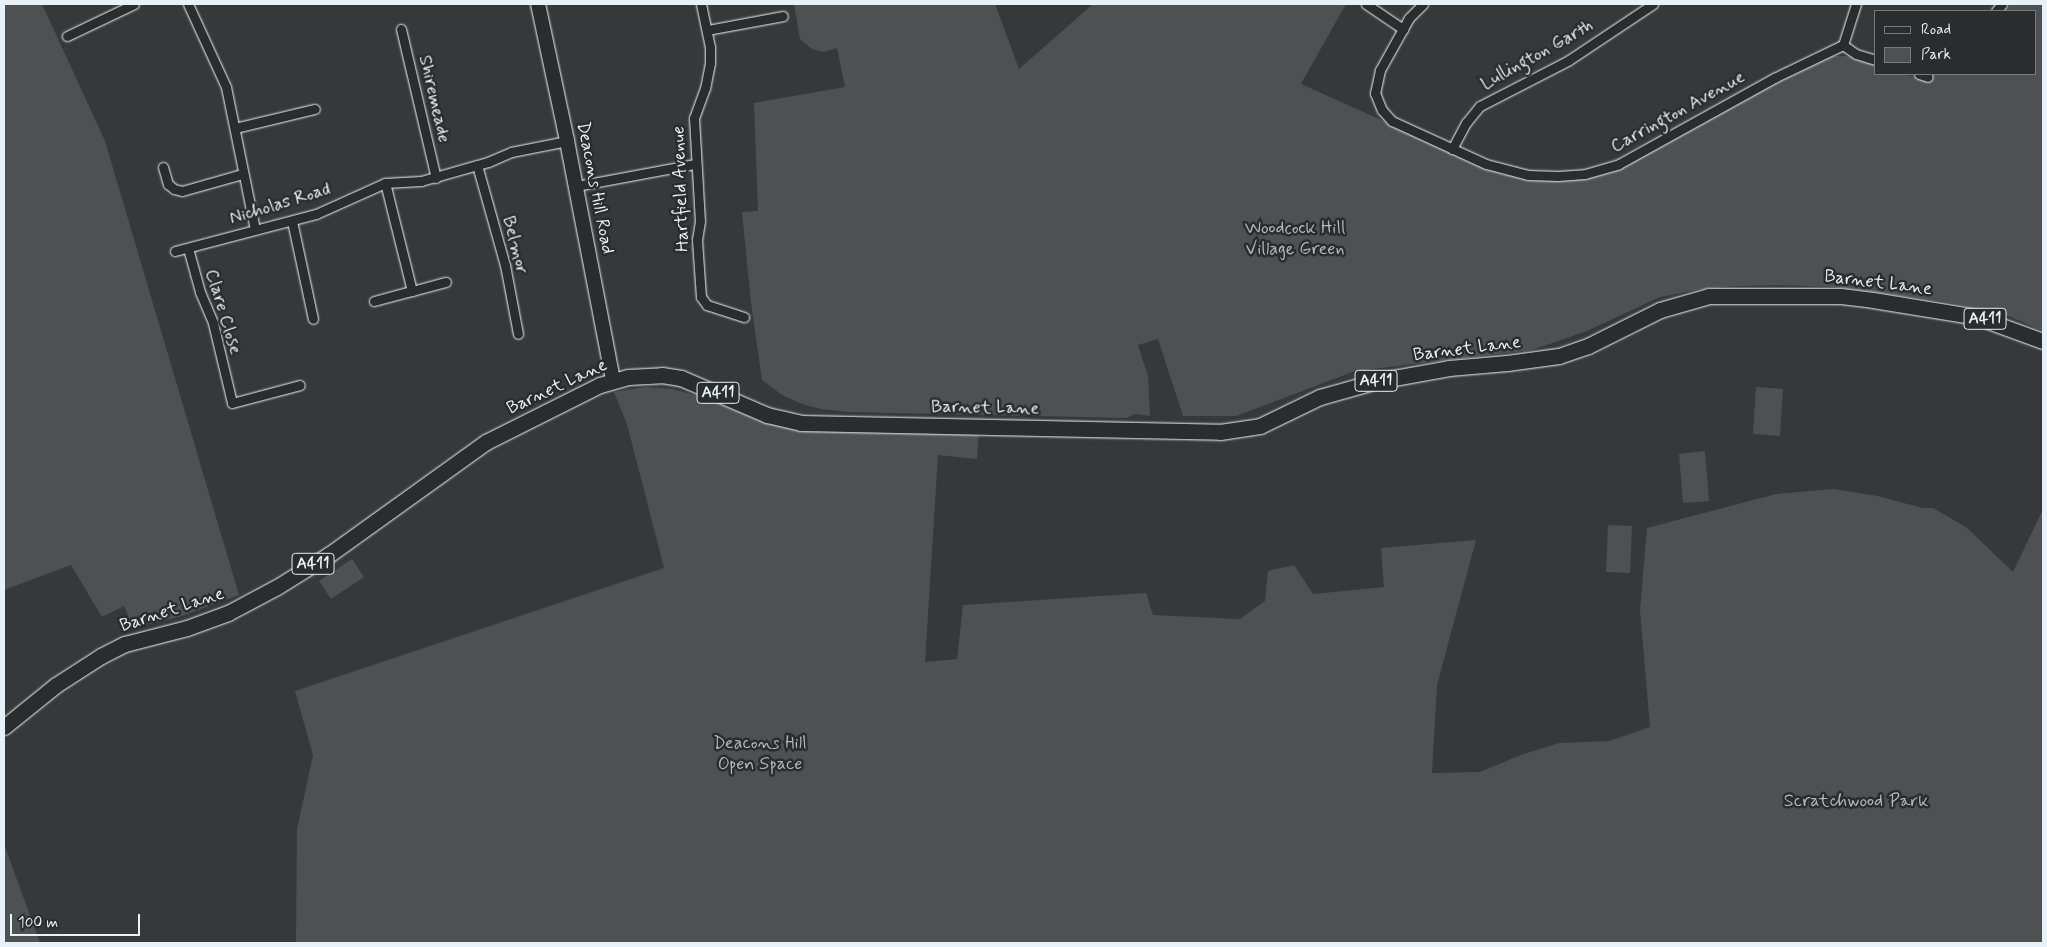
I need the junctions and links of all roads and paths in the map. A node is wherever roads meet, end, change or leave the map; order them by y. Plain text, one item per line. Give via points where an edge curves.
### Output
1 (134, 4) edge
2 (188, 4) edge
3 (538, 4) edge
4 (702, 4) edge
5 (1366, 4) edge
6 (1423, 4) edge
7 (1653, 4) edge
8 (1856, 4) edge
9 (784, 16) dead end
10 (401, 29) dead end
11 (1403, 29) junction
12 (707, 30) junction
13 (67, 36) dead end
14 (1843, 46) junction
15 (1874, 59) edge
16 (315, 108) dead end
17 (235, 128) junction
18 (567, 141) junction
19 (1452, 149) junction
20 (695, 164) junction
21 (477, 165) junction
22 (163, 167) dead end
23 (242, 174) junction
24 (436, 178) junction
25 (385, 183) junction
26 (576, 186) junction
27 (292, 221) junction
28 (255, 229) junction
29 (188, 248) junction
30 (175, 252) dead end
31 (446, 282) dead end
32 (412, 291) junction
33 (374, 301) dead end
34 (744, 318) dead end
35 (313, 319) dead end
36 (518, 334) dead end
37 (2043, 341) edge
38 (613, 380) junction
39 (300, 385) dead end
40 (4, 727) edge

1 - 13 street
2 - 17 street via 221,74
3 - 18 street, Deacons Hill Road
4 - 12 street, Hartfield Avenue
5 - 11 street
6 - 11 street, Carrington Avenue
7 - 19 street, Lullington Garth via 1569,60 1480,106 1466,122
8 - 14 street
9 - 12 street
10 - 24 street, Shiremeade
11 - 19 street, Carrington Avenue via 1377,78 1375,93 1382,110 1392,121
12 - 20 street, Hartfield Avenue via 710,63 706,88 694,118
14 - 15 street
14 - 19 street, Carrington Avenue via 1774,78 1640,154 1597,171 1558,176 1528,175 1486,164
16 - 17 street
17 - 23 street
18 - 21 street, Nicholas Road via 511,152
18 - 26 street, Deacons Hill Road
20 - 26 street
20 - 34 street, Hartfield Avenue via 701,297 707,306
21 - 24 street, Nicholas Road
21 - 36 street, Belmor
22 - 23 street via 168,184 182,191
23 - 28 street
24 - 25 street, Nicholas Road
25 - 27 street, Nicholas Road via 316,214
25 - 32 street
26 - 38 street, Deacons Hill Road
27 - 28 street, Nicholas Road
27 - 35 street
28 - 29 street, Nicholas Road
29 - 30 street, Nicholas Road
29 - 39 street, Clare Close via 200,292 214,322 232,403
31 - 32 street
32 - 33 street
37 - 38 main road, Barnet Lane / A411 via 1977,317 1865,299 1790,294 1710,296 1660,310 1588,346 1559,356 1449,368 1377,381 1320,397 1260,426 1220,432 801,423 768,415 681,378 644,375
38 - 40 main road, Barnet Lane / A411 via 486,442 369,527 277,587 228,613 126,644 101,656 56,685

